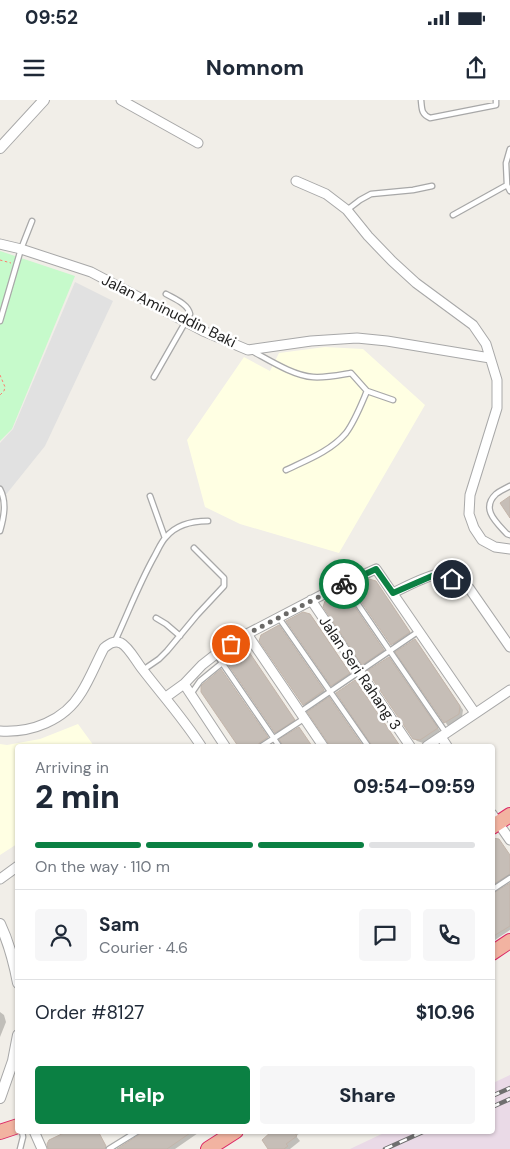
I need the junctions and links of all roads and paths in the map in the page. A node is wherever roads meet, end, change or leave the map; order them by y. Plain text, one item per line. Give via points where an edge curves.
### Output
1 (44, 100) edge
2 (121, 100) edge
3 (421, 100) edge
4 (496, 100) edge
5 (198, 144) dead end
6 (0, 148) edge
7 (510, 148) edge
8 (296, 181) dead end
9 (507, 185) junction
10 (432, 186) dead end
11 (510, 191) edge
12 (347, 210) junction
13 (453, 215) dead end
14 (32, 221) dead end
15 (0, 244) edge
16 (21, 249) junction
17 (0, 260) edge
18 (17, 264) junction
19 (166, 294) dead end
20 (0, 321) edge
21 (185, 322) junction
22 (248, 350) junction
23 (490, 358) junction
24 (0, 375) edge
25 (154, 377) dead end
26 (367, 391) junction
27 (0, 395) edge
28 (393, 400) dead end
29 (286, 470) dead end
30 (510, 486) edge
31 (0, 489) edge
32 (150, 496) dead end
33 (208, 521) dead end
34 (0, 531) edge
35 (510, 535) edge
36 (165, 538) junction
37 (194, 548) dead end
38 (510, 549) edge
39 (343, 584) junction
40 (393, 593) junction
41 (311, 600) junction
42 (279, 617) junction
43 (156, 618) dead end
44 (419, 631) junction
45 (247, 634) junction
46 (180, 636) junction
47 (115, 641) junction
48 (510, 647) edge
49 (390, 651) junction
50 (216, 654) junction
51 (222, 663) junction
52 (143, 670) junction
53 (359, 672) junction
54 (184, 684) junction
55 (510, 690) edge
56 (330, 691) junction
57 (191, 694) junction
58 (166, 697) junction
59 (476, 713) junction
60 (302, 715) junction
61 (0, 731) edge
62 (444, 735) junction
63 (274, 739) junction
64 (196, 744) edge
65 (224, 744) edge
66 (265, 744) edge
67 (278, 744) edge
68 (322, 744) edge
69 (367, 744) edge
70 (409, 744) edge
71 (430, 744) edge
72 (446, 744) edge
73 (498, 820) edge
74 (510, 840) edge
75 (15, 868) edge
76 (510, 878) edge
77 (0, 879) edge
78 (495, 888) edge
79 (0, 924) edge
80 (510, 941) edge
81 (495, 950) edge
82 (15, 970) edge
83 (15, 1050) edge
84 (0, 1098) edge
85 (15, 1127) edge
86 (0, 1132) edge
87 (22, 1134) edge
88 (35, 1134) edge
89 (133, 1134) edge
90 (229, 1134) edge
91 (20, 1149) edge
92 (42, 1149) edge
93 (109, 1149) edge
94 (208, 1149) edge

1 - 6 street
2 - 5 street
3 - 4 lane via 422,112 430,118 496,105
7 - 9 lane via 506,162
8 - 12 street via 326,194
9 - 11 lane
9 - 13 lane
10 - 12 lane via 370,194
12 - 23 street via 368,236 416,283 473,325 486,344
14 - 16 lane
15 - 16 street, Jalan Aminuddin Baki
16 - 18 lane
16 - 21 street, Jalan Aminuddin Baki via 91,272
17 - 18 path
18 - 20 lane
19 - 21 lane via 188,307 190,314
21 - 22 street, Jalan Aminuddin Baki
21 - 25 lane
22 - 23 street, Jalan Aminuddin Baki via 357,338
22 - 26 lane via 300,375 324,377 351,373
23 - 38 street via 497,380 497,408 470,495 469,514 482,540 495,547
24 - 27 path via 5,387
26 - 28 lane
26 - 29 lane via 345,434 325,451
30 - 35 lane via 496,494 490,511 494,520
31 - 34 lane via 4,517
32 - 36 lane
33 - 36 lane via 185,524
36 - 47 lane via 143,577
37 - 46 lane via 224,578 225,583
39 - 40 street via 376,569
39 - 41 street
39 - 49 lane
40 - 44 street
40 - 48 street via 441,574 464,583
41 - 42 street
41 - 53 street, Jalan Seri Rahang 3
42 - 45 street
42 - 56 lane
43 - 46 lane
44 - 49 lane
44 - 59 street
45 - 50 street
45 - 60 street
46 - 52 lane via 159,659
47 - 52 street via 125,646
47 - 61 street via 104,648 81,694 55,720 34,728
49 - 53 lane
49 - 62 lane
50 - 51 lane
50 - 54 street
51 - 57 lane via 200,681
51 - 63 lane
52 - 58 street
53 - 56 lane
53 - 70 street, Jalan Seri Rahang 3
54 - 57 street
54 - 58 street
55 - 59 street
56 - 60 lane
56 - 69 lane
57 - 65 street
58 - 64 street
59 - 62 street
60 - 63 lane
60 - 68 street
62 - 71 street
62 - 72 street
63 - 66 lane
63 - 67 lane
73 - 74 street
75 - 77 street
76 - 78 lane
79 - 82 street
80 - 81 highway
83 - 84 street
85 - 86 highway
87 - 91 lane
88 - 92 street
89 - 93 lane
90 - 94 highway

